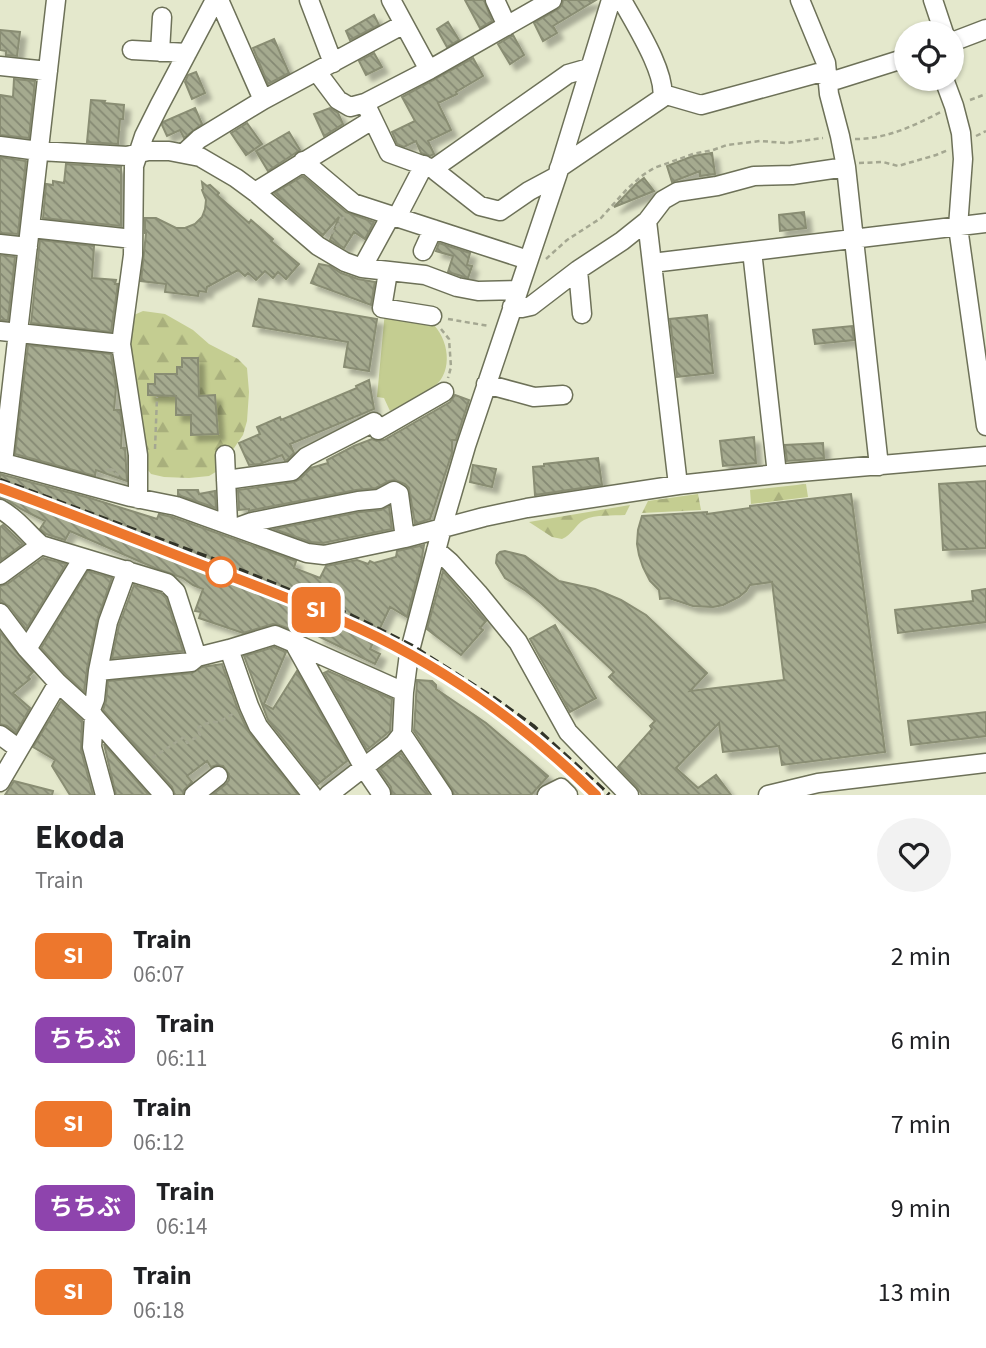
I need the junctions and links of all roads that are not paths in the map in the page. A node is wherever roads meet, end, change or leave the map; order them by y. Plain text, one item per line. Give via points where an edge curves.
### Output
1 (56, 0) edge
2 (217, 0) edge
3 (309, 0) edge
4 (391, 0) edge
5 (495, 0) edge
6 (552, 0) edge
7 (611, 0) edge
8 (619, 0) edge
9 (800, 0) edge
10 (933, 0) edge
11 (162, 17) dead end
12 (940, 21) edge
13 (404, 24) junction
14 (507, 26) junction
15 (986, 29) edge
16 (964, 37) edge
17 (132, 50) dead end
18 (160, 52) junction
19 (187, 53) junction
20 (894, 62) edge
21 (0, 66) edge
22 (325, 68) junction
23 (589, 68) junction
24 (429, 70) junction
25 (48, 71) junction
26 (827, 76) junction
27 (948, 91) edge
28 (663, 94) junction
29 (263, 100) junction
30 (365, 103) junction
31 (372, 120) junction
32 (0, 146) edge
33 (39, 151) junction
34 (184, 153) junction
35 (138, 154) junction
36 (303, 161) junction
37 (846, 165) junction
38 (428, 167) junction
39 (558, 172) junction
40 (255, 192) junction
41 (394, 216) junction
42 (648, 221) junction
43 (986, 223) edge
44 (958, 227) junction
45 (30, 228) junction
46 (433, 229) junction
47 (134, 239) junction
48 (854, 239) junction
49 (0, 244) edge
50 (28, 247) junction
51 (423, 251) dead end
52 (752, 251) junction
53 (528, 260) junction
54 (652, 263) junction
55 (362, 268) junction
56 (578, 270) junction
57 (388, 272) junction
58 (515, 298) junction
59 (582, 314) dead end
60 (432, 317) road end
61 (9, 332) edge
62 (121, 344) junction
63 (486, 384) junction
64 (444, 392) road end
65 (6, 395) edge
66 (564, 395) dead end
67 (986, 426) edge
68 (225, 455) dead end
69 (986, 456) edge
70 (2, 463) edge
71 (879, 466) junction
72 (777, 474) junction
73 (226, 480) junction
74 (678, 485) junction
75 (138, 499) junction
76 (0, 509) edge
77 (233, 526) junction
78 (442, 527) junction
79 (405, 538) junction
80 (41, 545) junction
81 (436, 550) junction
82 (83, 558) junction
83 (127, 570) junction
84 (0, 575) edge
85 (0, 613) edge
86 (294, 643) junction
87 (27, 649) junction
88 (229, 649) junction
89 (197, 657) junction
90 (98, 671) junction
91 (58, 683) junction
92 (404, 692) junction
93 (92, 714) junction
94 (402, 734) junction
95 (0, 735) edge
96 (19, 748) junction
97 (986, 763) edge
98 (364, 768) junction
99 (218, 776) dead end
100 (0, 782) edge
101 (821, 789) edge
102 (381, 793) edge
103 (105, 795) edge
104 (164, 795) edge
105 (194, 795) edge
106 (312, 795) edge
107 (328, 795) edge
108 (443, 795) edge
109 (547, 795) edge
110 (568, 795) edge
111 (629, 795) edge
112 (768, 795) edge

1 - 25 street
2 - 19 street
2 - 29 street
3 - 22 street
4 - 13 street
5 - 14 street
6 - 14 street
7 - 23 street
8 - 28 street via 648,47
9 - 26 street
10 - 12 street
11 - 18 street
13 - 22 street
13 - 24 street
14 - 24 street
15 - 16 street
17 - 18 street
18 - 19 street
19 - 35 street
20 - 26 street via 836,80
21 - 25 street
22 - 29 street
22 - 30 street via 338,100 350,107
23 - 38 street via 568,74
23 - 39 street
24 - 30 street
25 - 33 street
26 - 28 street via 818,73 701,105
26 - 37 street
27 - 44 street via 962,143
28 - 39 street
29 - 34 street
30 - 31 street
31 - 36 street
31 - 38 street via 389,153
32 - 33 street
33 - 35 street
33 - 45 street
34 - 35 street
34 - 40 street via 215,165
35 - 47 street
36 - 40 street
36 - 41 street via 354,203
37 - 42 street via 792,175 754,176 677,192 663,200
37 - 48 street
38 - 39 street via 480,206 500,212
38 - 41 street
39 - 53 street
40 - 55 street via 320,248
41 - 46 street
41 - 55 street
42 - 54 street
42 - 56 street
43 - 44 street
44 - 48 street
44 - 67 street
45 - 47 street
45 - 50 street
46 - 51 street
46 - 53 street
47 - 62 street
48 - 52 street
48 - 71 street
49 - 50 street
50 - 61 street
52 - 54 street
52 - 72 street
53 - 58 street
54 - 74 street
55 - 57 street
56 - 58 street via 531,306 522,308
56 - 59 street
57 - 58 street via 425,275 457,287
57 - 60 street via 382,308
58 - 63 street
61 - 62 street
61 - 65 street
62 - 75 street via 138,454
63 - 66 street via 534,397
63 - 78 street
64 - 73 street via 378,430 374,422 306,457 292,471
65 - 70 street
68 - 73 street
69 - 71 street
70 - 75 street
71 - 72 street
72 - 74 street
73 - 77 street
74 - 78 street via 527,508
75 - 77 street via 176,506
76 - 80 street
77 - 79 street via 324,555
77 - 79 street via 379,499 394,491 399,494
78 - 79 street
78 - 81 street
80 - 82 street
80 - 84 street
81 - 92 street
81 - 111 street via 517,642 568,732
82 - 83 street
82 - 87 street
83 - 89 street via 167,583 176,592
83 - 90 street via 108,622
85 - 87 street
86 - 88 street via 275,635
86 - 92 street
86 - 98 street
87 - 91 street
88 - 89 street
88 - 106 street via 258,726
89 - 90 street via 191,662
90 - 93 street
91 - 93 street
91 - 96 street
92 - 94 street
93 - 103 street via 92,747
93 - 104 street
94 - 98 street
94 - 108 street
95 - 96 street
96 - 100 street
97 - 101 street
98 - 102 street
98 - 107 street
99 - 105 street
101 - 112 street
109 - 110 street via 561,788

